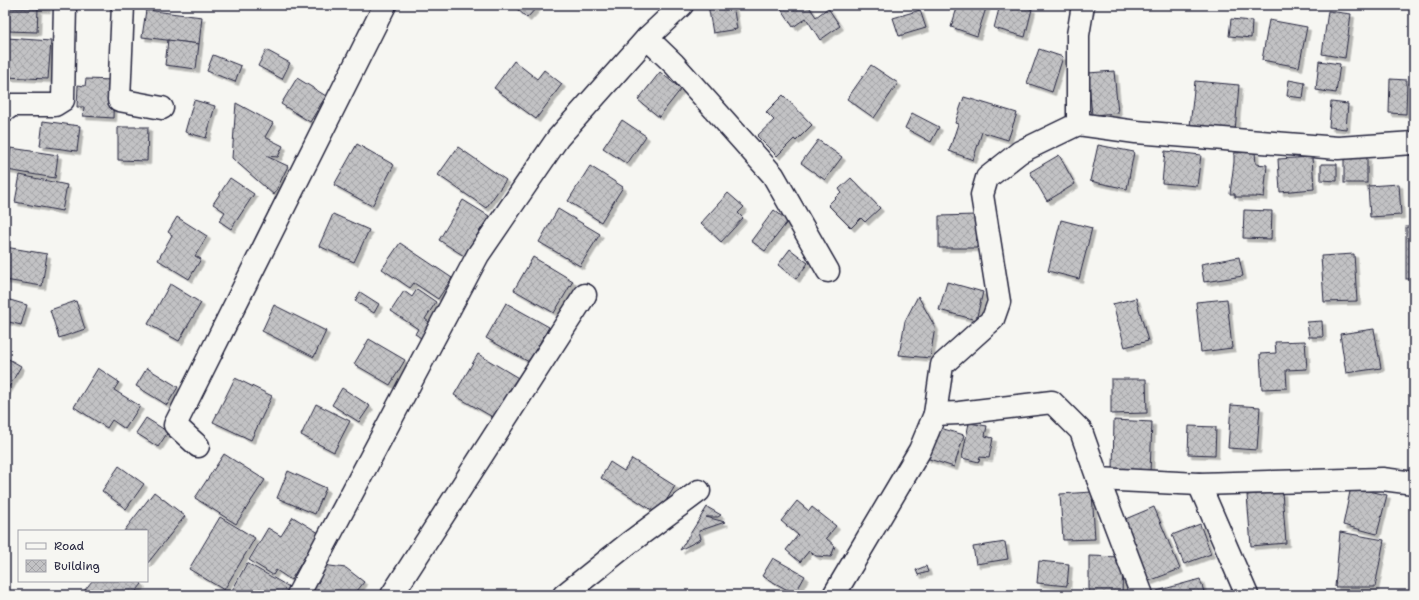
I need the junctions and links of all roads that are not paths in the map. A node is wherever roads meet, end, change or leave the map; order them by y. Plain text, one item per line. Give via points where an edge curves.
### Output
1 (65, 5) edge
2 (123, 5) edge
3 (385, 5) edge
4 (682, 5) edge
5 (1083, 5) edge
6 (647, 38) junction
7 (162, 108) dead end
8 (5, 110) edge
9 (1078, 124) junction
10 (1414, 143) edge
11 (828, 271) dead end
12 (585, 295) dead end
13 (935, 414) junction
14 (198, 446) dead end
15 (1098, 479) junction
16 (1414, 483) edge
17 (1198, 484) junction
18 (699, 491) dead end
19 (298, 595) edge
20 (392, 595) edge
21 (564, 595) edge
22 (834, 595) edge
23 (1142, 595) edge
24 (1247, 595) edge

1 - 8 street via 63,100 55,106 12,105
2 - 7 street via 119,100
3 - 14 street via 175,425
4 - 6 street
5 - 9 street via 1078,35
6 - 11 street via 674,64 773,175
6 - 19 street via 558,138 478,254
9 - 10 street via 1136,132 1338,148
9 - 13 street via 1020,152 987,178 982,195 999,302 993,319 942,365
12 - 20 street
13 - 15 street via 1052,402 1082,432
13 - 22 street via 920,450
15 - 17 street
15 - 23 street
16 - 17 street via 1382,479
17 - 24 street
18 - 21 street

